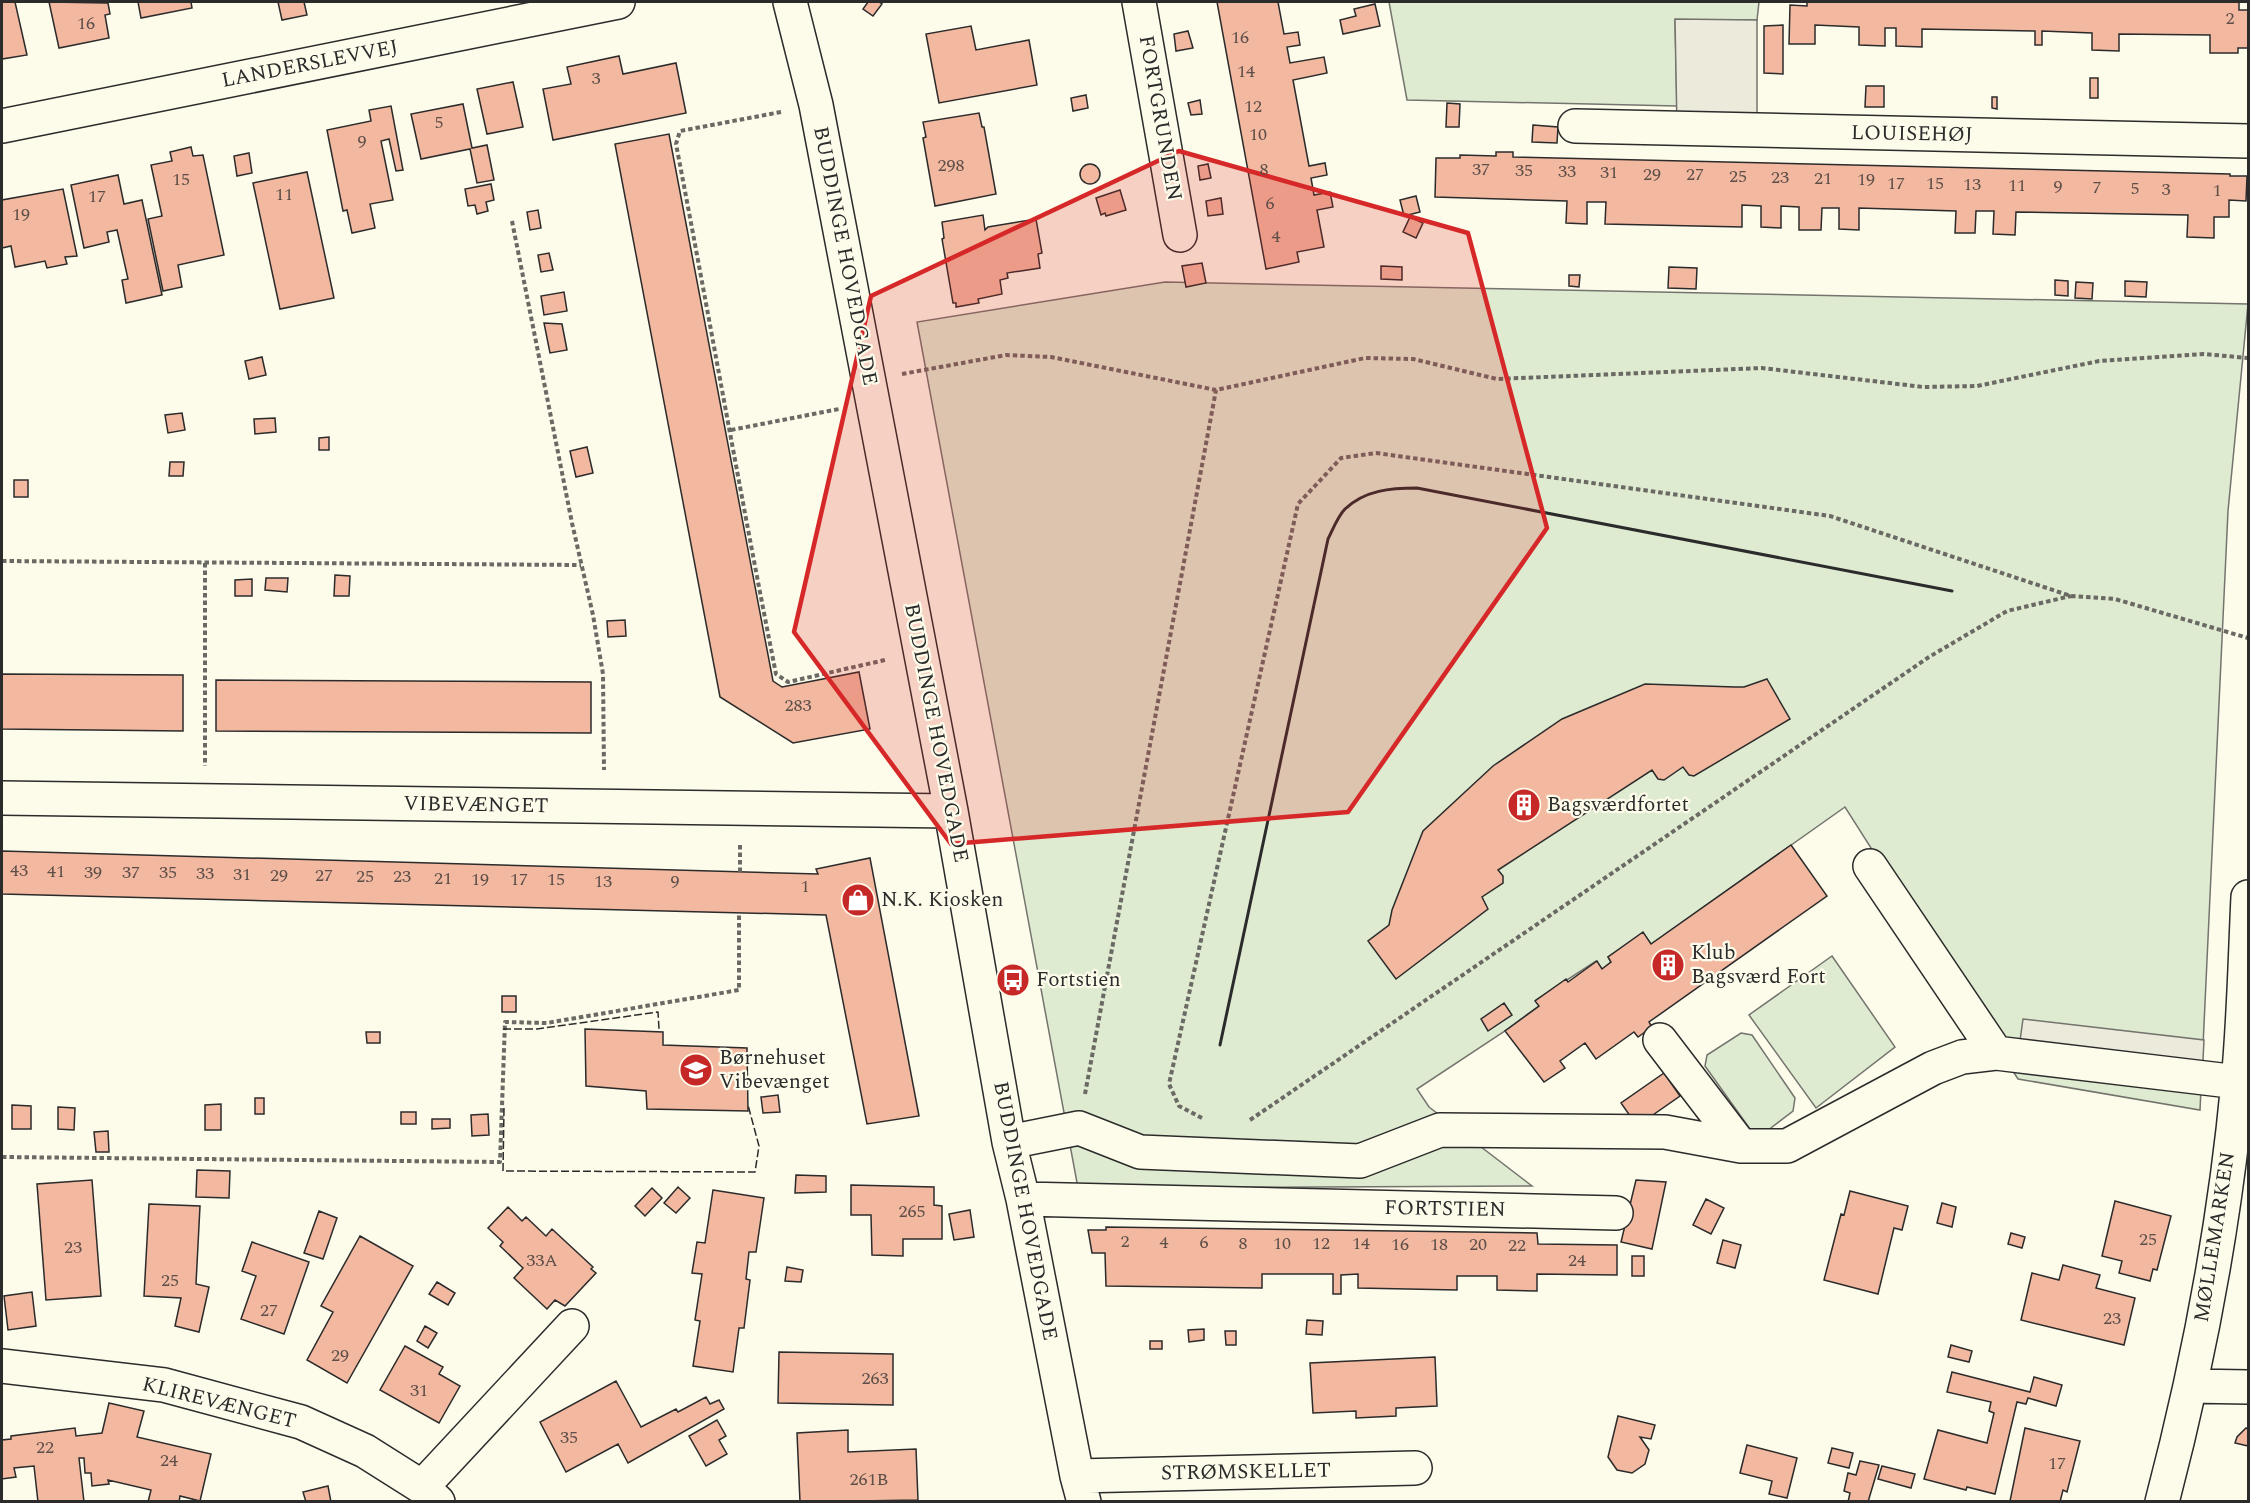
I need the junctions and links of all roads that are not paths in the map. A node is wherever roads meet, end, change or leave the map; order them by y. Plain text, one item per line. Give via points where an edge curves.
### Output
1 (618, 2) edge
2 (790, 2) edge
3 (1139, 2) edge
4 (2, 126) edge
5 (1575, 126) dead end
6 (2248, 141) edge
7 (1180, 235) dead end
8 (2, 798) edge
9 (951, 811) junction
10 (1870, 866) dead end
11 (2248, 897) edge
12 (1660, 1040) dead end
13 (1996, 1053) junction
14 (2238, 1083) junction
15 (1009, 1142) junction
16 (1740, 1146) junction
17 (1023, 1199) junction
18 (1616, 1213) dead end
19 (572, 1326) dead end
20 (2, 1366) edge
21 (2190, 1386) junction
22 (2248, 1387) edge
23 (1415, 1468) dead end
24 (1080, 1489) edge
25 (430, 1494) edge
26 (2162, 1502) edge

1 - 4 street, LANDERSLEVVEJ
2 - 9 street, BUDDINGE HOVEDGADE via 816,105
3 - 7 street, FORTGRUNDEN
5 - 6 street, LOUISEHØJ
8 - 9 street, VIBEVÆNGET
9 - 15 street, BUDDINGE HOVEDGADE
10 - 13 street
11 - 14 street, MØLLEMARKEN
12 - 16 street
13 - 14 street
13 - 16 street via 1962,1057 1933,1068 1787,1146
14 - 21 street, MØLLEMARKEN via 2218,1238
15 - 16 street via 1079,1128 1140,1152 1360,1161 1440,1131 1665,1132
15 - 17 street, BUDDINGE HOVEDGADE
17 - 18 street, FORTSTIEN
17 - 24 street, BUDDINGE HOVEDGADE
19 - 25 street, KLIREVÆNGET
20 - 25 street, KLIREVÆNGET via 164,1385 300,1422 365,1451
21 - 22 street
21 - 26 street, MØLLEMARKEN
23 - 24 street, STRØMSKELLET

